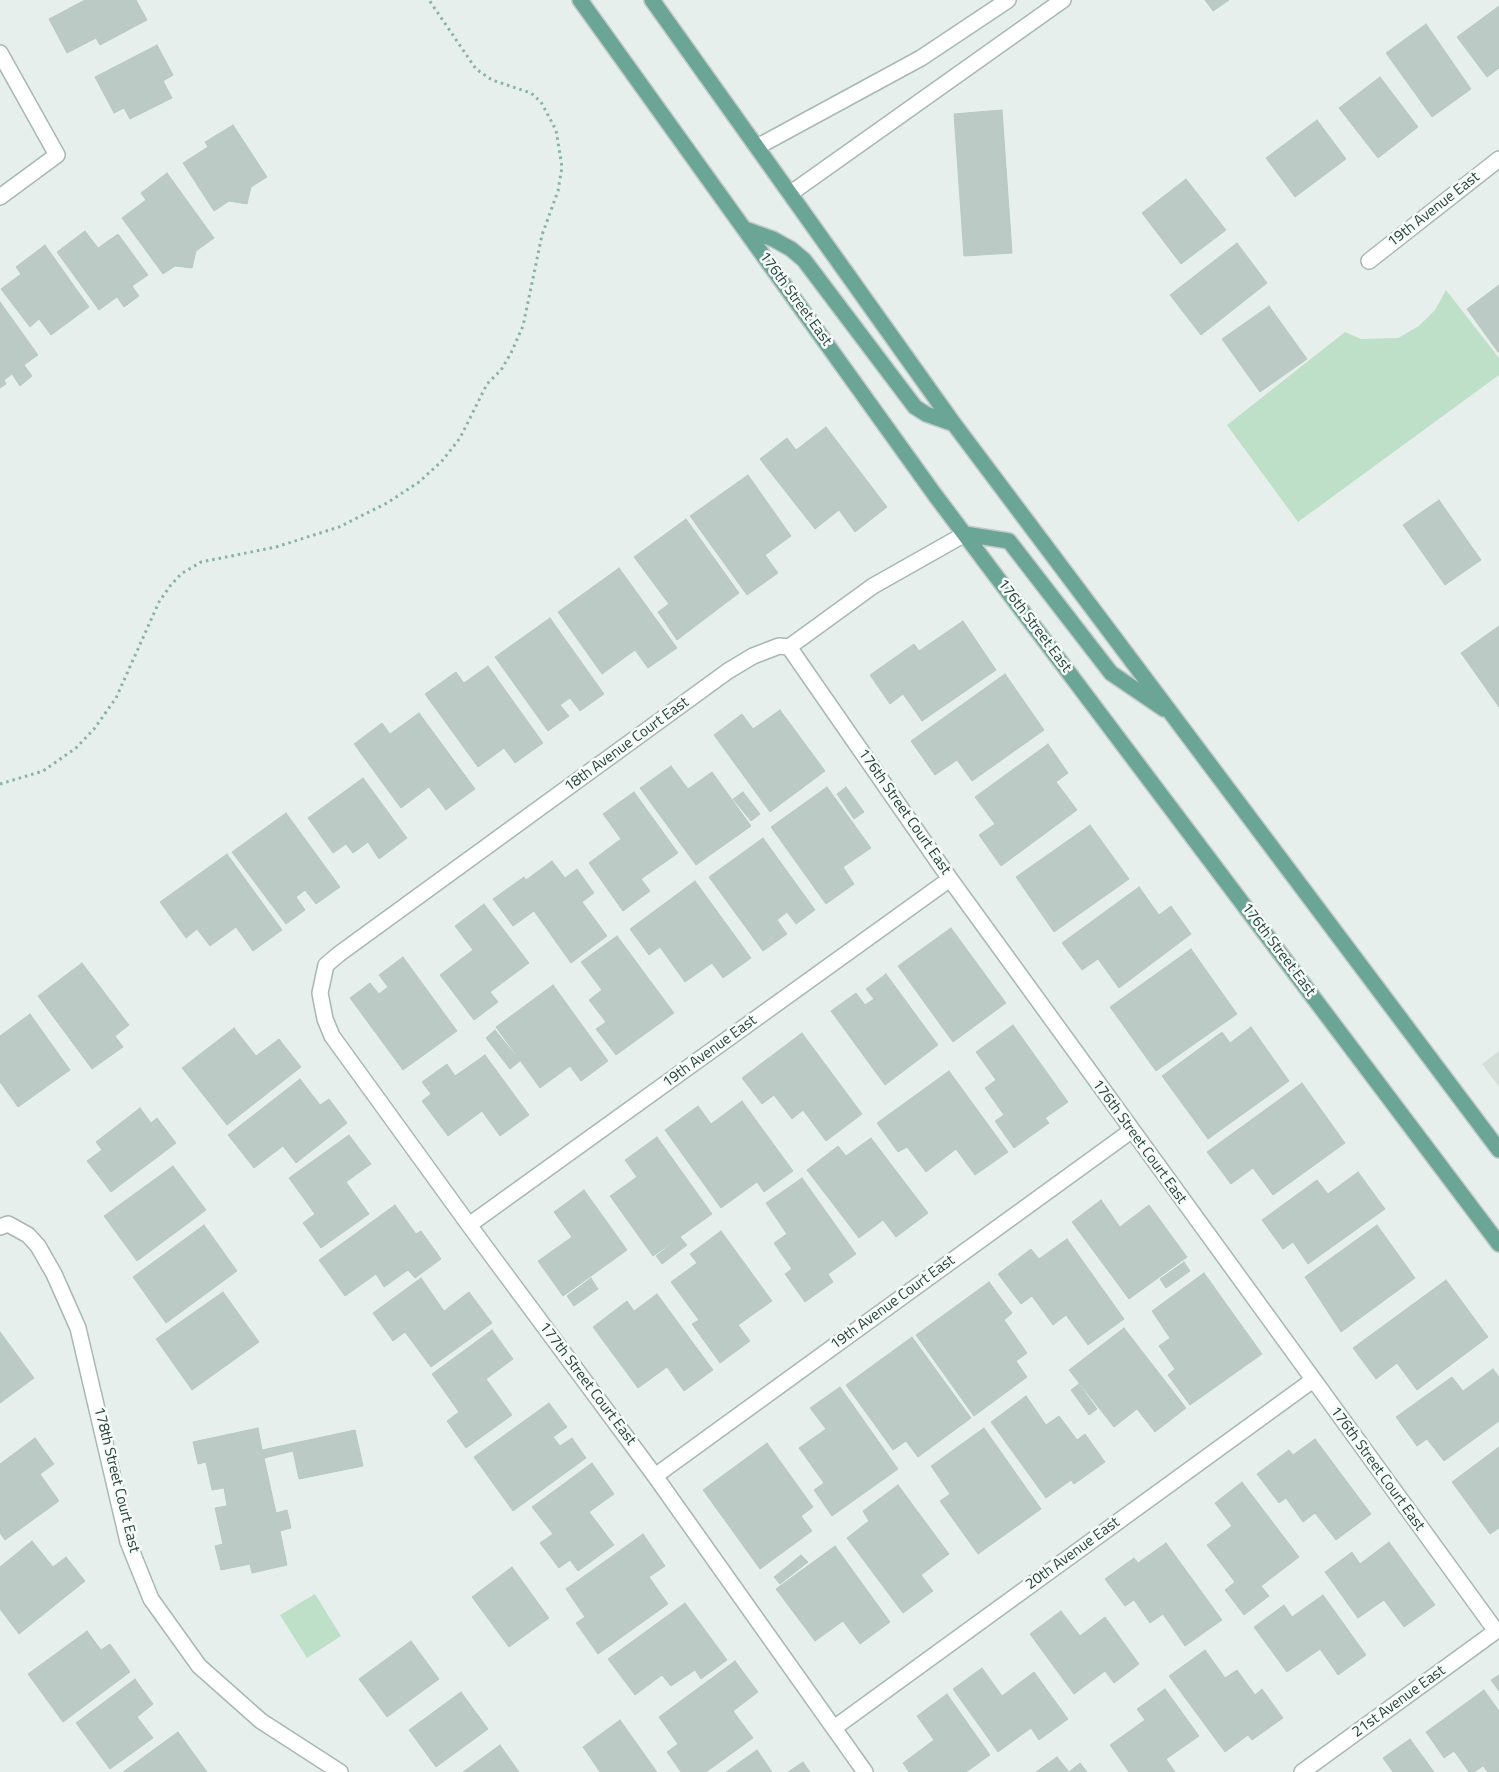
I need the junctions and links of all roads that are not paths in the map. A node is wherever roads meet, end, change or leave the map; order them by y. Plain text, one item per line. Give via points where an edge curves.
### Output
1 (580, 0) edge
2 (652, 0) edge
3 (1008, 0) edge
4 (1063, 0) edge
5 (0, 53) edge
6 (757, 147) junction
7 (1499, 158) edge
8 (791, 193) junction
9 (0, 197) edge
10 (745, 229) junction
11 (1369, 261) dead end
12 (954, 424) junction
13 (965, 534) junction
14 (789, 647) junction
15 (1174, 716) junction
16 (950, 879) junction
17 (320, 993) joint
18 (1131, 1131) junction
19 (1499, 1150) edge
20 (469, 1226) junction
21 (0, 1227) edge
22 (1499, 1244) edge
23 (1313, 1380) junction
24 (656, 1476) junction
25 (1496, 1631) joint
26 (834, 1728) junction
27 (333, 1770) edge
28 (865, 1772) edge
29 (1302, 1772) edge

1 - 10 main road, 176th Street East
2 - 6 main road
3 - 6 street via 921,58
4 - 8 street
5 - 9 street via 57,155
6 - 8 main road
7 - 11 street, 19th Avenue East
8 - 12 main road
10 - 12 main road via 773,239 804,260 914,406
10 - 13 main road, 176th Street East
12 - 15 main road
13 - 14 street, 18th Avenue Court East via 874,586
13 - 15 main road via 1009,541 1111,673
13 - 22 main road, 176th Street East
14 - 16 street, 176th Street Court East
14 - 17 street, 18th Avenue Court East via 779,646 753,656 728,671 339,954 326,965
15 - 19 main road
16 - 18 street, 176th Street Court East
16 - 20 street, 19th Avenue East
17 - 20 street, 177th Street Court East via 332,1036
18 - 23 street, 176th Street Court East
18 - 24 street, 19th Avenue Court East
20 - 24 street, 177th Street Court East
21 - 27 street, 178th Street Court East via 8,1224 28,1235 38,1246 78,1328 128,1542 151,1599 199,1666 261,1721
23 - 25 street, 176th Street Court East
23 - 26 street, 20th Avenue East
24 - 26 street, 177th Street Court East
25 - 29 street, 21st Avenue East
26 - 28 street, 177th Street Court East

